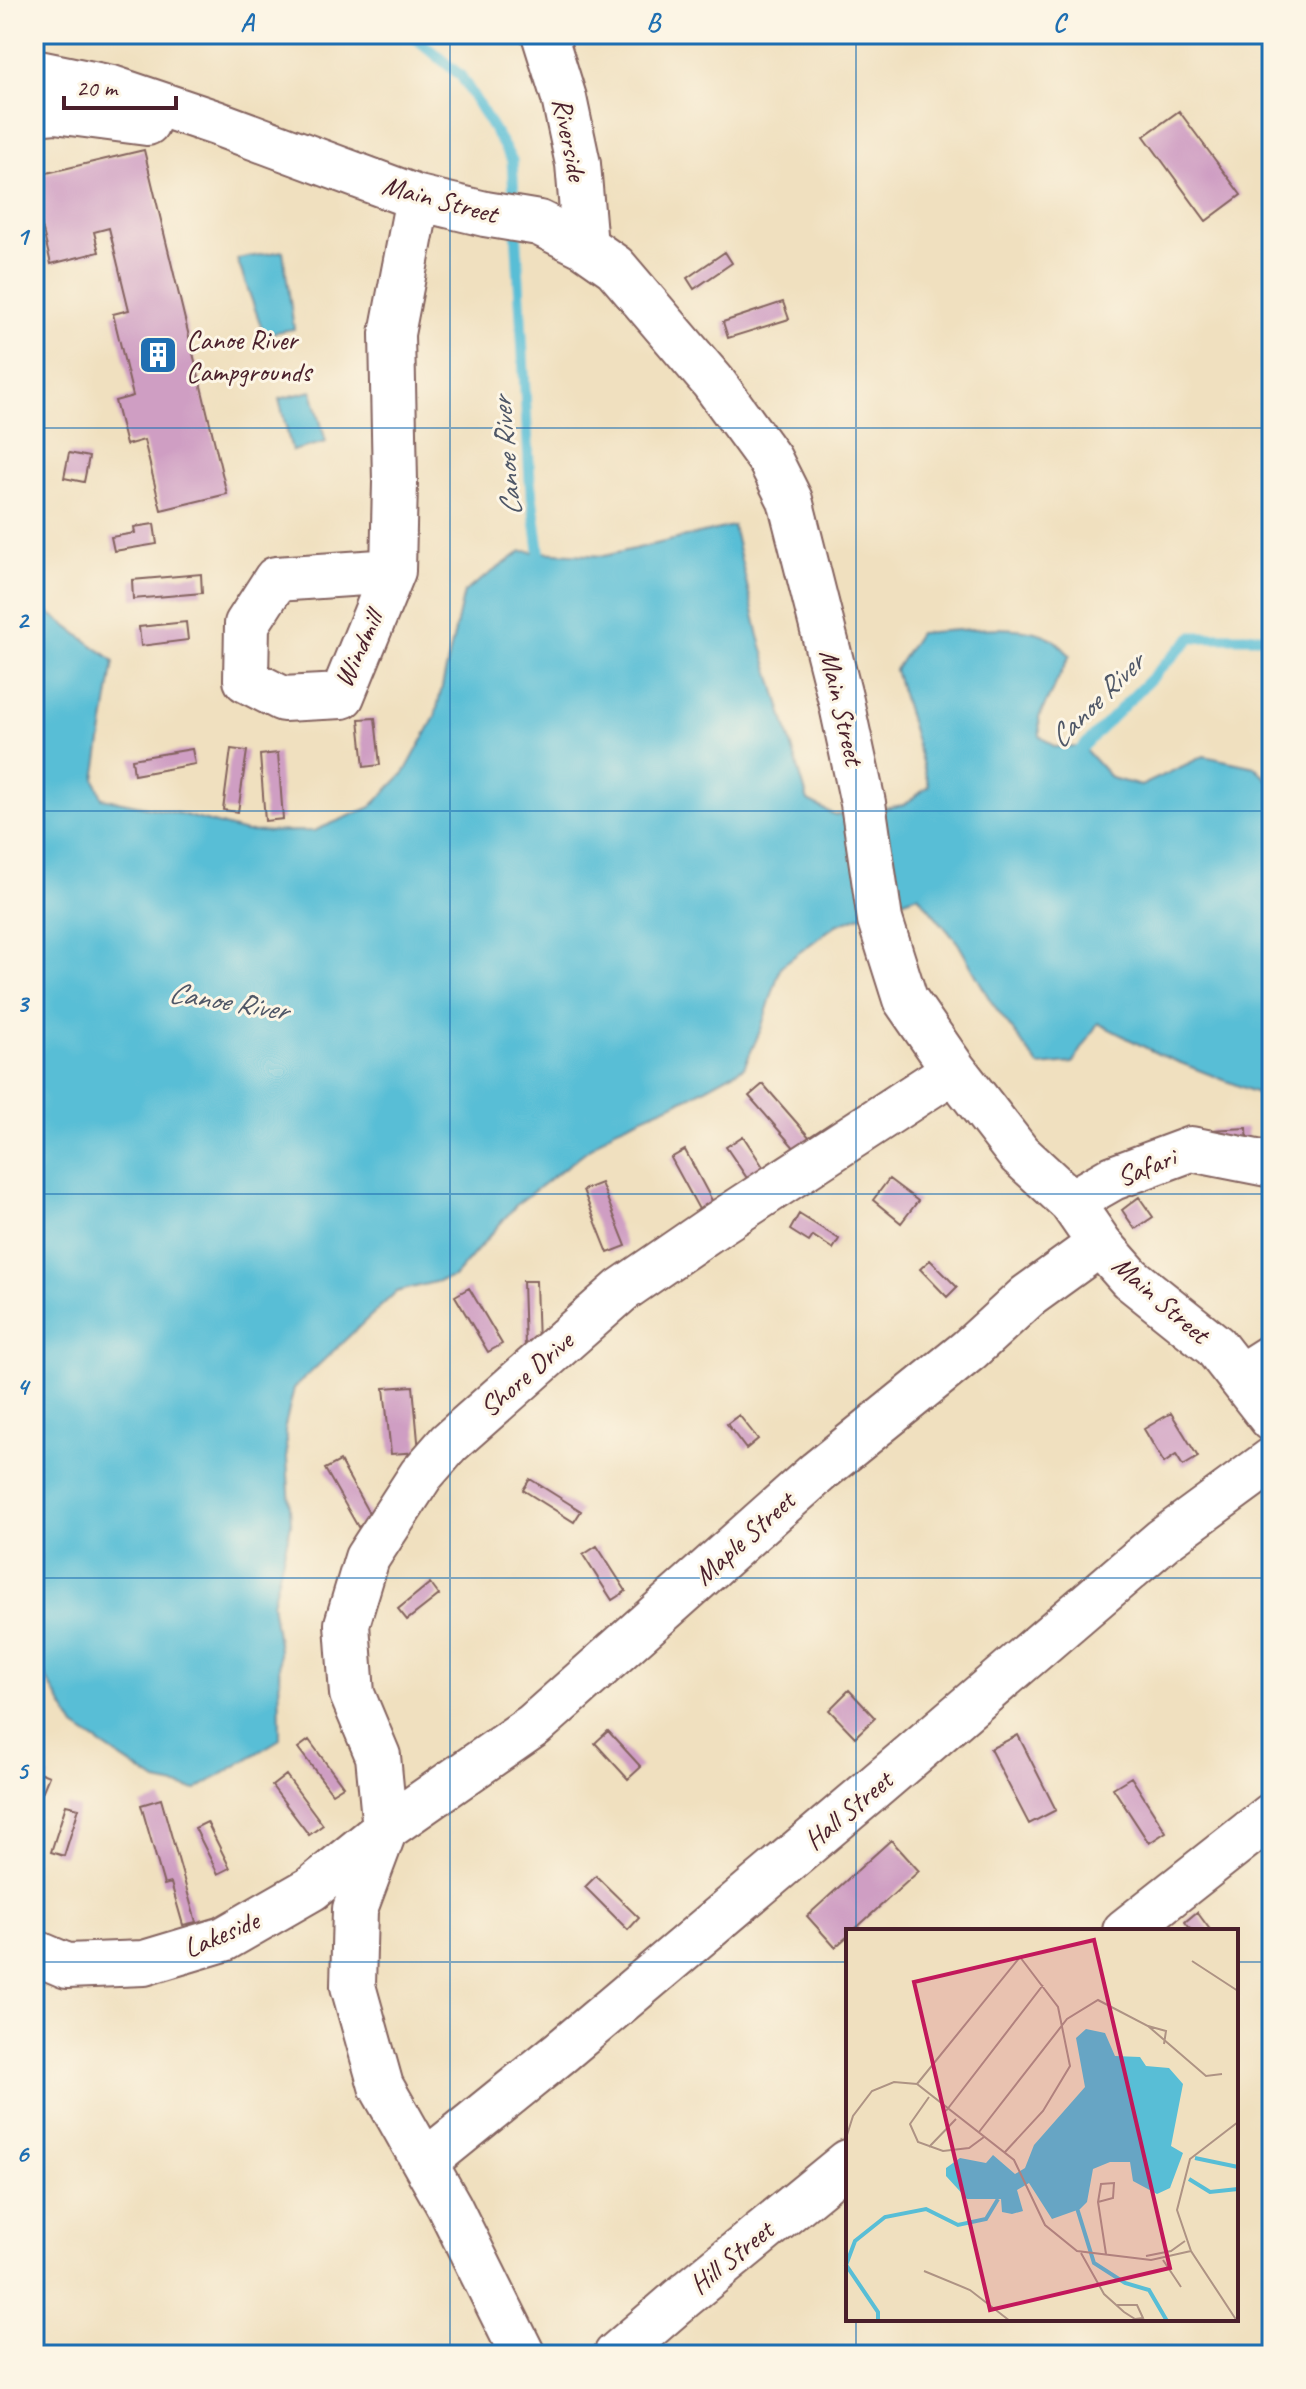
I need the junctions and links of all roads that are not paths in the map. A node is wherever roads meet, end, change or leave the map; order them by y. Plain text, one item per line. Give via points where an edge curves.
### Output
1 (544, 34) edge
2 (34, 72) edge
3 (34, 113) edge
4 (283, 149) junction
5 (418, 198) junction
6 (585, 246) junction
7 (393, 571) dead end
8 (954, 1070) junction
9 (1272, 1165) edge
10 (1071, 1202) junction
11 (1100, 1244) junction
12 (1256, 1366) edge
13 (1272, 1419) edge
14 (1272, 1460) edge
15 (1272, 1815) edge
16 (385, 1829) junction
17 (1128, 1929) edge
18 (34, 1952) edge
19 (425, 2162) junction
20 (846, 2164) edge
21 (523, 2355) edge
22 (616, 2355) edge

1 - 6 street, Riverside via 578,164
2 - 4 street, Main Street via 112,88
3 - 4 street, Main Street via 128,119
4 - 5 street, Main Street
5 - 6 street, Main Street via 539,223
5 - 7 street via 392,334
6 - 8 street, Main Street via 615,267 713,382 770,460 790,500 863,803 880,920 905,999
8 - 10 street, Main Street via 1019,1154
8 - 16 street, Shore Drive via 622,1290 449,1443 421,1475 367,1558 347,1624 352,1694 378,1756
9 - 10 street, Safari via 1191,1149 1113,1178
10 - 11 street, Main Street
11 - 12 street, Main Street via 1130,1278 1215,1346
11 - 16 street, Maple Street via 1028,1296 818,1472 534,1725
12 - 13 street, Main Street
14 - 19 street, Hall Street via 1163,1540
15 - 17 street
16 - 18 street, Lakeside via 311,1889 224,1939 144,1963 67,1966
16 - 19 street via 355,1909 353,1986 381,2086
19 - 21 street
20 - 22 street, Hill Street

